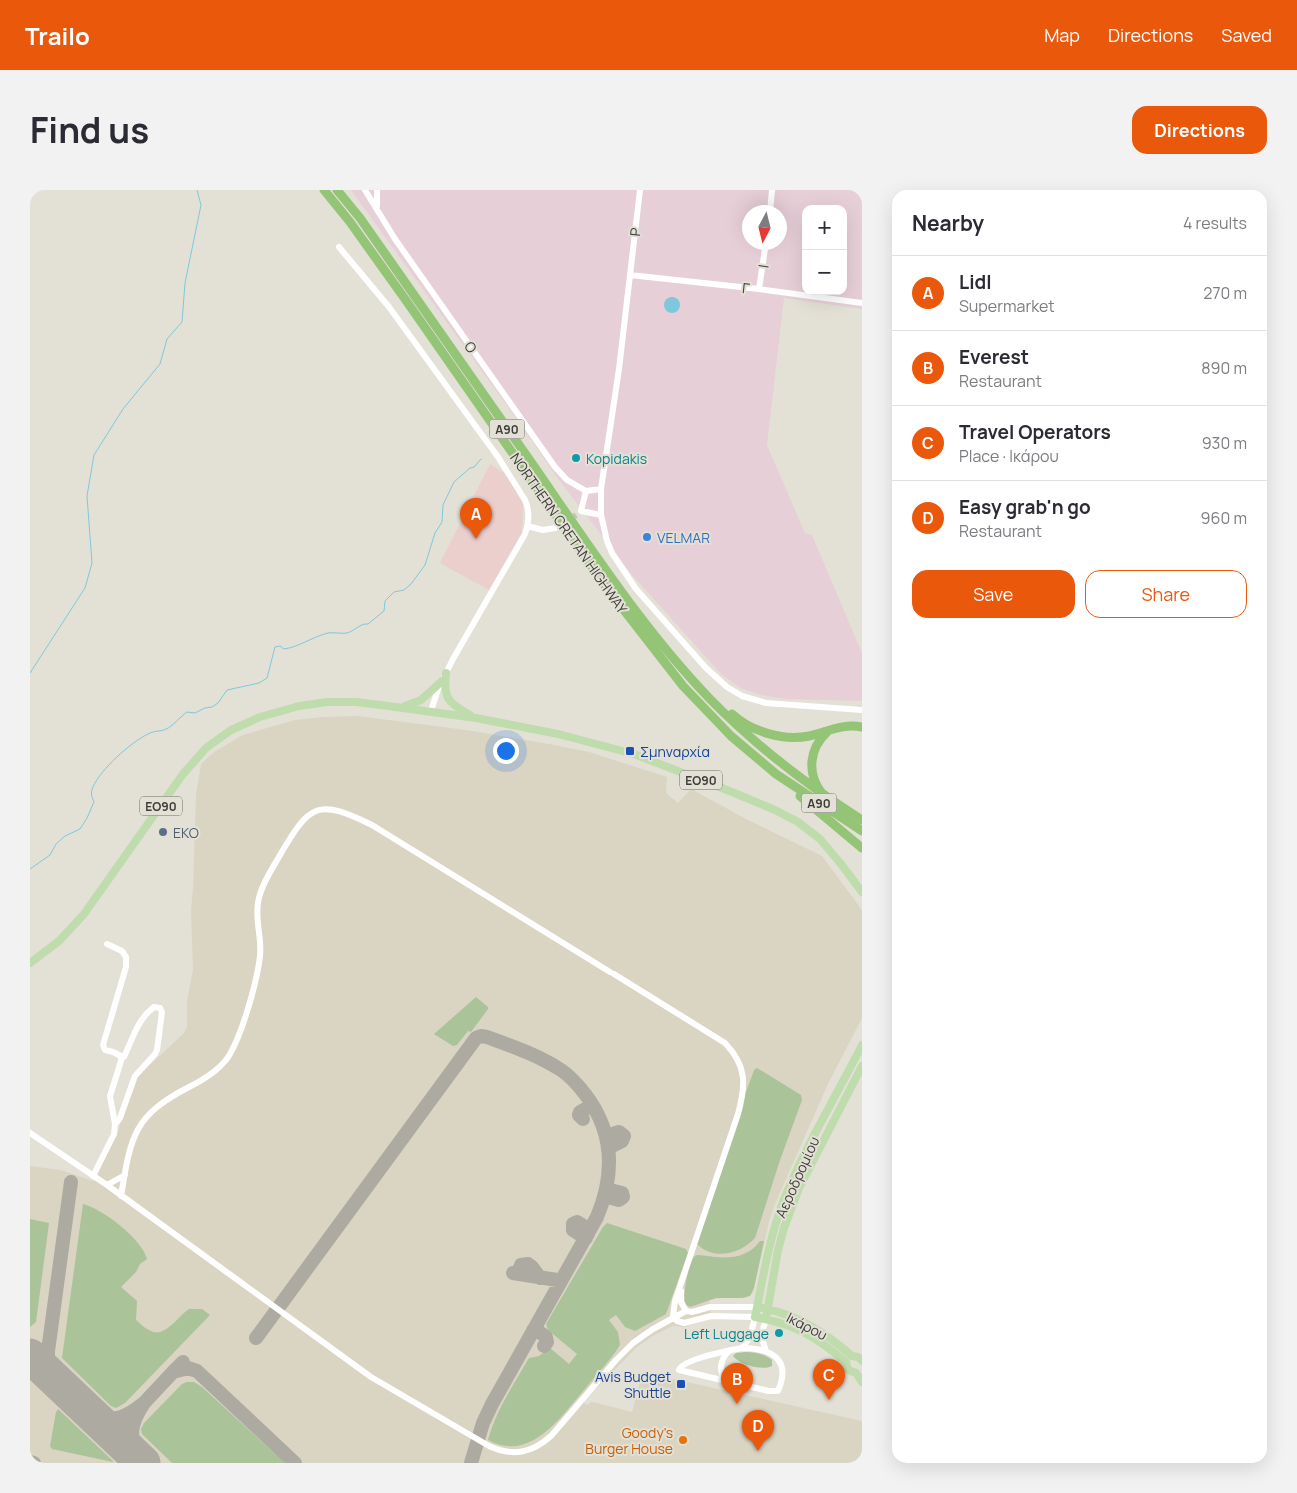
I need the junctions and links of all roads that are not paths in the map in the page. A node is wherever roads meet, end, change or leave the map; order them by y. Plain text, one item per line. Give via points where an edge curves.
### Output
1 (324, 190) edge
2 (338, 190) edge
3 (365, 190) edge
4 (377, 190) edge
5 (640, 190) edge
6 (772, 190) edge
7 (771, 205) edge
8 (377, 208) junction
9 (339, 247) dead end
10 (765, 250) edge
11 (630, 275) junction
12 (760, 289) junction
13 (862, 303) edge
14 (602, 489) junction
15 (586, 491) junction
16 (601, 515) junction
17 (527, 526) junction
18 (556, 528) tunnel mouth
19 (657, 638) junction
20 (446, 673) junction
21 (442, 681) junction
22 (402, 707) junction
23 (862, 710) edge
24 (431, 711) junction
25 (476, 718) junction
26 (862, 727) edge
27 (828, 730) junction
28 (776, 774) junction
29 (825, 797) junction
30 (862, 820) edge
31 (862, 831) edge
32 (862, 848) edge
33 (862, 892) edge
34 (107, 944) dead end
35 (30, 963) edge
36 (862, 1045) edge
37 (121, 1058) junction
38 (862, 1066) edge
39 (115, 1124) junction
40 (30, 1133) edge
41 (125, 1175) junction
42 (93, 1176) junction
43 (107, 1185) junction
44 (121, 1196) junction
45 (683, 1280) junction
46 (728, 1306) junction
47 (757, 1307) junction
48 (768, 1309) junction
49 (686, 1310) junction
50 (728, 1316) junction
51 (755, 1317) junction
52 (674, 1318) junction
53 (766, 1319) junction
54 (742, 1348) junction
55 (730, 1351) junction
56 (766, 1351) junction
57 (849, 1359) junction
58 (862, 1361) edge
59 (859, 1371) edge
60 (724, 1381) junction
61 (862, 1382) edge

1 - 28 highway, NORTHERN CRETAN HIGHWAY / Α90 via 350,222 646,640 708,713
2 - 19 highway, NORTHERN CRETAN HIGHWAY / Α90
3 - 8 street
4 - 8 street, Ο
5 - 11 street, Ρ
6 - 7 street
8 - 15 street, Ο via 395,240 556,467 567,480
9 - 17 street via 389,307 498,457 527,504
10 - 12 street, Ι
11 - 12 street, Γ
11 - 14 street, Ρ
12 - 13 street, Γ
14 - 15 street
14 - 16 street, Ρ
15 - 16 street via 579,513
16 - 23 street, Ρ via 609,548 636,589 727,687 742,696 766,702
17 - 18 street via 544,530
17 - 20 street
19 - 27 highway via 724,707 751,727 789,737
19 - 29 highway, NORTHERN CRETAN HIGHWAY / Α90 via 739,727
20 - 21 street
20 - 25 main road via 444,687 447,698 455,707
21 - 22 main road via 421,700
21 - 24 street
22 - 24 main road, ΕΟ90
22 - 35 main road, ΕΟ90 via 313,703 266,714 231,730 206,748 183,774 74,926
24 - 25 main road, ΕΟ90
25 - 33 main road, ΕΟ90 via 551,732 634,754 776,810 813,833 834,854
26 - 27 highway via 840,726
27 - 29 highway via 814,749 812,760 814,781
28 - 31 highway, NORTHERN CRETAN HIGHWAY / Α90
28 - 32 highway
29 - 30 highway, NORTHERN CRETAN HIGHWAY / Α90
34 - 37 street via 122,951 126,957 126,967 103,1044 105,1050 118,1053
36 - 47 main road, Αεροδρομίου via 783,1202 768,1250
37 - 39 street via 110,1096
37 - 39 street via 146,1013 154,1007 160,1008 157,1050 135,1076
38 - 48 main road, Αεροδρομίου via 790,1210 778,1250
39 - 42 street via 114,1134
40 - 42 street
41 - 43 street
41 - 44 street
41 - 45 street via 136,1130 146,1116 164,1100 199,1082 229,1056 247,1010 258,964 259,899 297,826 310,813 337,810 372,825 725,1042 737,1058 744,1087 738,1114
42 - 43 street
43 - 44 street
44 - 52 street via 371,1377 501,1450 521,1452 542,1444 633,1343
45 - 49 street via 682,1302
45 - 52 street via 675,1302
46 - 47 street
46 - 49 street via 692,1312
46 - 50 street
47 - 48 main road, Ικάρου
47 - 51 main road, Αεροδρομίου
48 - 53 main road, Αεροδρομίου
48 - 57 main road, Ικάρου via 816,1328 836,1342
49 - 52 street
50 - 51 street
50 - 52 street via 712,1316 684,1323
51 - 53 main road, Ικάρου
51 - 54 street via 750,1337
53 - 56 street via 761,1336
53 - 57 main road, Ικάρου via 805,1332
54 - 55 street
54 - 56 street
55 - 60 street via 722,1361
55 - 60 street via 711,1354 679,1368 680,1371
56 - 60 street via 781,1363 778,1391
57 - 58 main road via 858,1356
57 - 59 main road via 848,1370
59 - 61 main road

